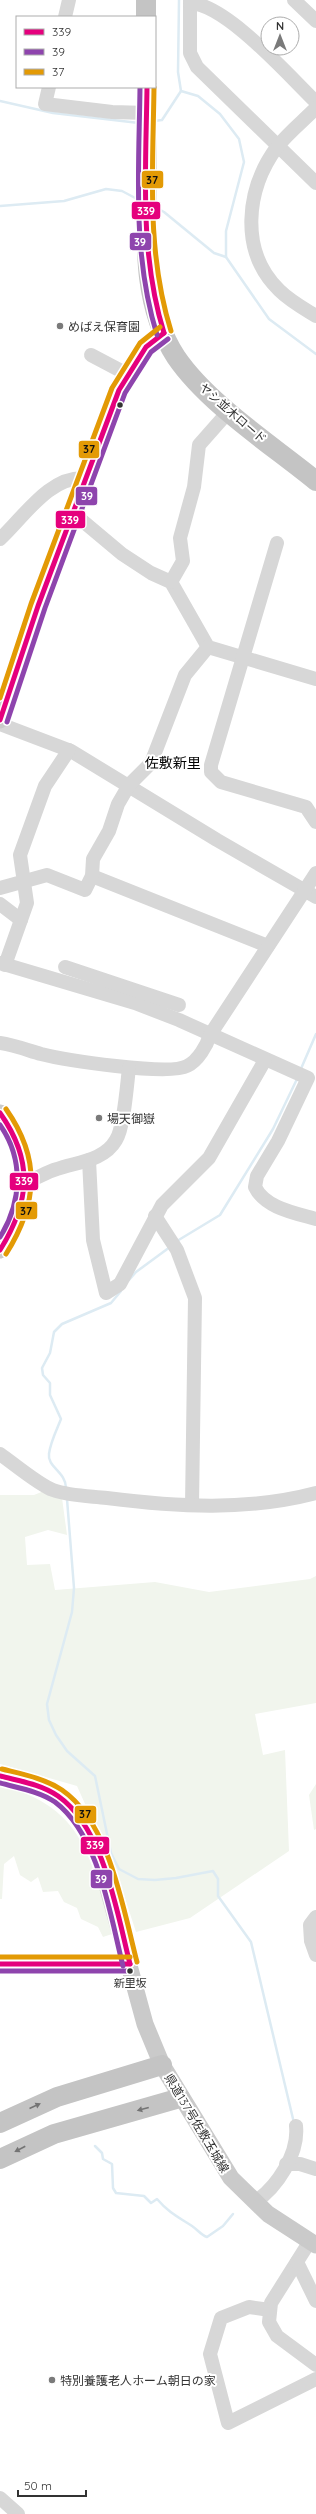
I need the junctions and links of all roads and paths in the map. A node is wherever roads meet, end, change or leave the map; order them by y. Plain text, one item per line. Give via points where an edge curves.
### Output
1 (69, 0) edge
2 (146, 0) edge
3 (294, 0) edge
4 (190, 2) edge
5 (65, 16) edge
6 (146, 16) edge
7 (316, 21) edge
8 (49, 88) edge
9 (147, 88) edge
10 (316, 102) edge
11 (316, 108) edge
12 (147, 119) junction
13 (277, 147) junction
14 (316, 183) edge
15 (316, 316) edge
16 (164, 332) junction
17 (91, 354) dead end
18 (127, 374) junction
19 (229, 411) junction
20 (85, 478) junction
21 (316, 481) edge
22 (73, 514) junction
23 (0, 538) edge
24 (277, 543) dead end
25 (171, 582) junction
26 (208, 647) junction
27 (242, 657) junction
28 (316, 679) edge
29 (0, 720) edge
30 (0, 724) edge
31 (69, 750) junction
32 (129, 785) junction
33 (316, 822) edge
34 (316, 873) edge
35 (92, 876) junction
36 (24, 882) junction
37 (0, 888) edge
38 (310, 894) edge
39 (0, 904) edge
40 (21, 920) junction
41 (268, 946) junction
42 (3, 964) edge
43 (65, 968) dead end
44 (93, 976) junction
45 (97, 992) junction
46 (179, 1005) dead end
47 (210, 1035) junction
48 (0, 1043) edge
49 (265, 1060) junction
50 (129, 1068) junction
51 (0, 1113) edge
52 (89, 1160) junction
53 (26, 1182) junction
54 (155, 1216) junction
55 (316, 1219) edge
56 (0, 1250) edge
57 (0, 1454) edge
58 (316, 1493) edge
59 (192, 1505) junction
60 (0, 1776) edge
61 (316, 1917) edge
62 (316, 1955) edge
63 (0, 1964) edge
64 (130, 1964) junction
65 (162, 2065) junction
66 (180, 2098) junction
67 (0, 2123) edge
68 (296, 2126) dead end
69 (0, 2159) edge
70 (286, 2164) junction
71 (316, 2170) edge
72 (255, 2202) junction
73 (313, 2243) edge
74 (297, 2262) junction
75 (316, 2301) edge
76 (270, 2310) junction
77 (316, 2364) edge
78 (316, 2379) edge
79 (0, 2498) edge
80 (18, 2514) edge

1 - 5 street
2 - 6 highway
3 - 7 street
4 - 10 street via 201,4 227,18
4 - 13 street via 190,53 197,67
8 - 12 street via 45,104
9 - 12 highway, ヤシ並木ロード
11 - 13 street
12 - 16 highway, ヤシ並木ロード via 146,203 149,281
13 - 14 street
13 - 15 street via 259,180 252,200 250,222 256,254 278,289
16 - 18 main road via 146,347
16 - 19 highway, ヤシ並木ロード via 177,357 190,374
17 - 18 street
18 - 20 main road
19 - 21 highway, ヤシ並木ロード
19 - 25 street via 199,445 194,487 180,538 183,561
20 - 22 main road
20 - 23 street via 76,477 54,487
22 - 25 street via 122,554 151,573
22 - 29 main road
24 - 27 street
25 - 26 street
26 - 27 street
26 - 32 street via 185,675 151,763
27 - 28 street
27 - 33 street via 211,772 221,782 306,807
30 - 31 street
31 - 32 street
31 - 36 street via 45,786 20,855
32 - 35 street via 118,804 109,831 93,859
32 - 38 street
34 - 38 street
35 - 36 street via 86,890 47,875
35 - 41 street
36 - 37 street
36 - 40 street via 27,903
38 - 41 street
39 - 40 street
40 - 42 street
41 - 47 street
42 - 45 street
43 - 44 street
44 - 45 street
44 - 46 street
45 - 47 street via 143,1006
47 - 49 street
47 - 50 street via 207,1044 188,1066 178,1069
48 - 50 street via 42,1054
49 - 54 street via 209,1158 162,1205
49 - 55 street via 308,1078 278,1141 257,1176 255,1187 264,1199 274,1205
50 - 52 street via 117,1140 103,1153
51 - 53 main road via 16,1140
52 - 53 street via 55,1169
52 - 54 street via 93,1240 106,1293 120,1284
53 - 56 main road via 20,1214
54 - 59 street via 173,1244 195,1298
57 - 59 street via 52,1490 157,1504
58 - 59 street via 267,1503
60 - 64 main road via 52,1792 65,1801 80,1818 100,1859
61 - 62 street via 310,1925
63 - 64 street
64 - 65 main road, 県道137号佐敷玉城線 via 145,2024
65 - 66 main road, 県道137号佐敷玉城線
67 -> 65 highway via 57,2097
66 -> 69 highway via 54,2134
66 - 72 main road, 県道137号佐敷玉城線 via 228,2173
68 - 70 street via 297,2139
70 - 71 street via 300,2164
70 - 72 street via 274,2186
72 - 73 main road, 県道137号佐敷玉城線 via 281,2223
73 - 74 street
74 - 75 street
74 - 76 street via 271,2303
76 - 77 street via 269,2322 277,2336
76 - 78 street via 249,2306 221,2318 210,2354 228,2423
79 - 80 street

